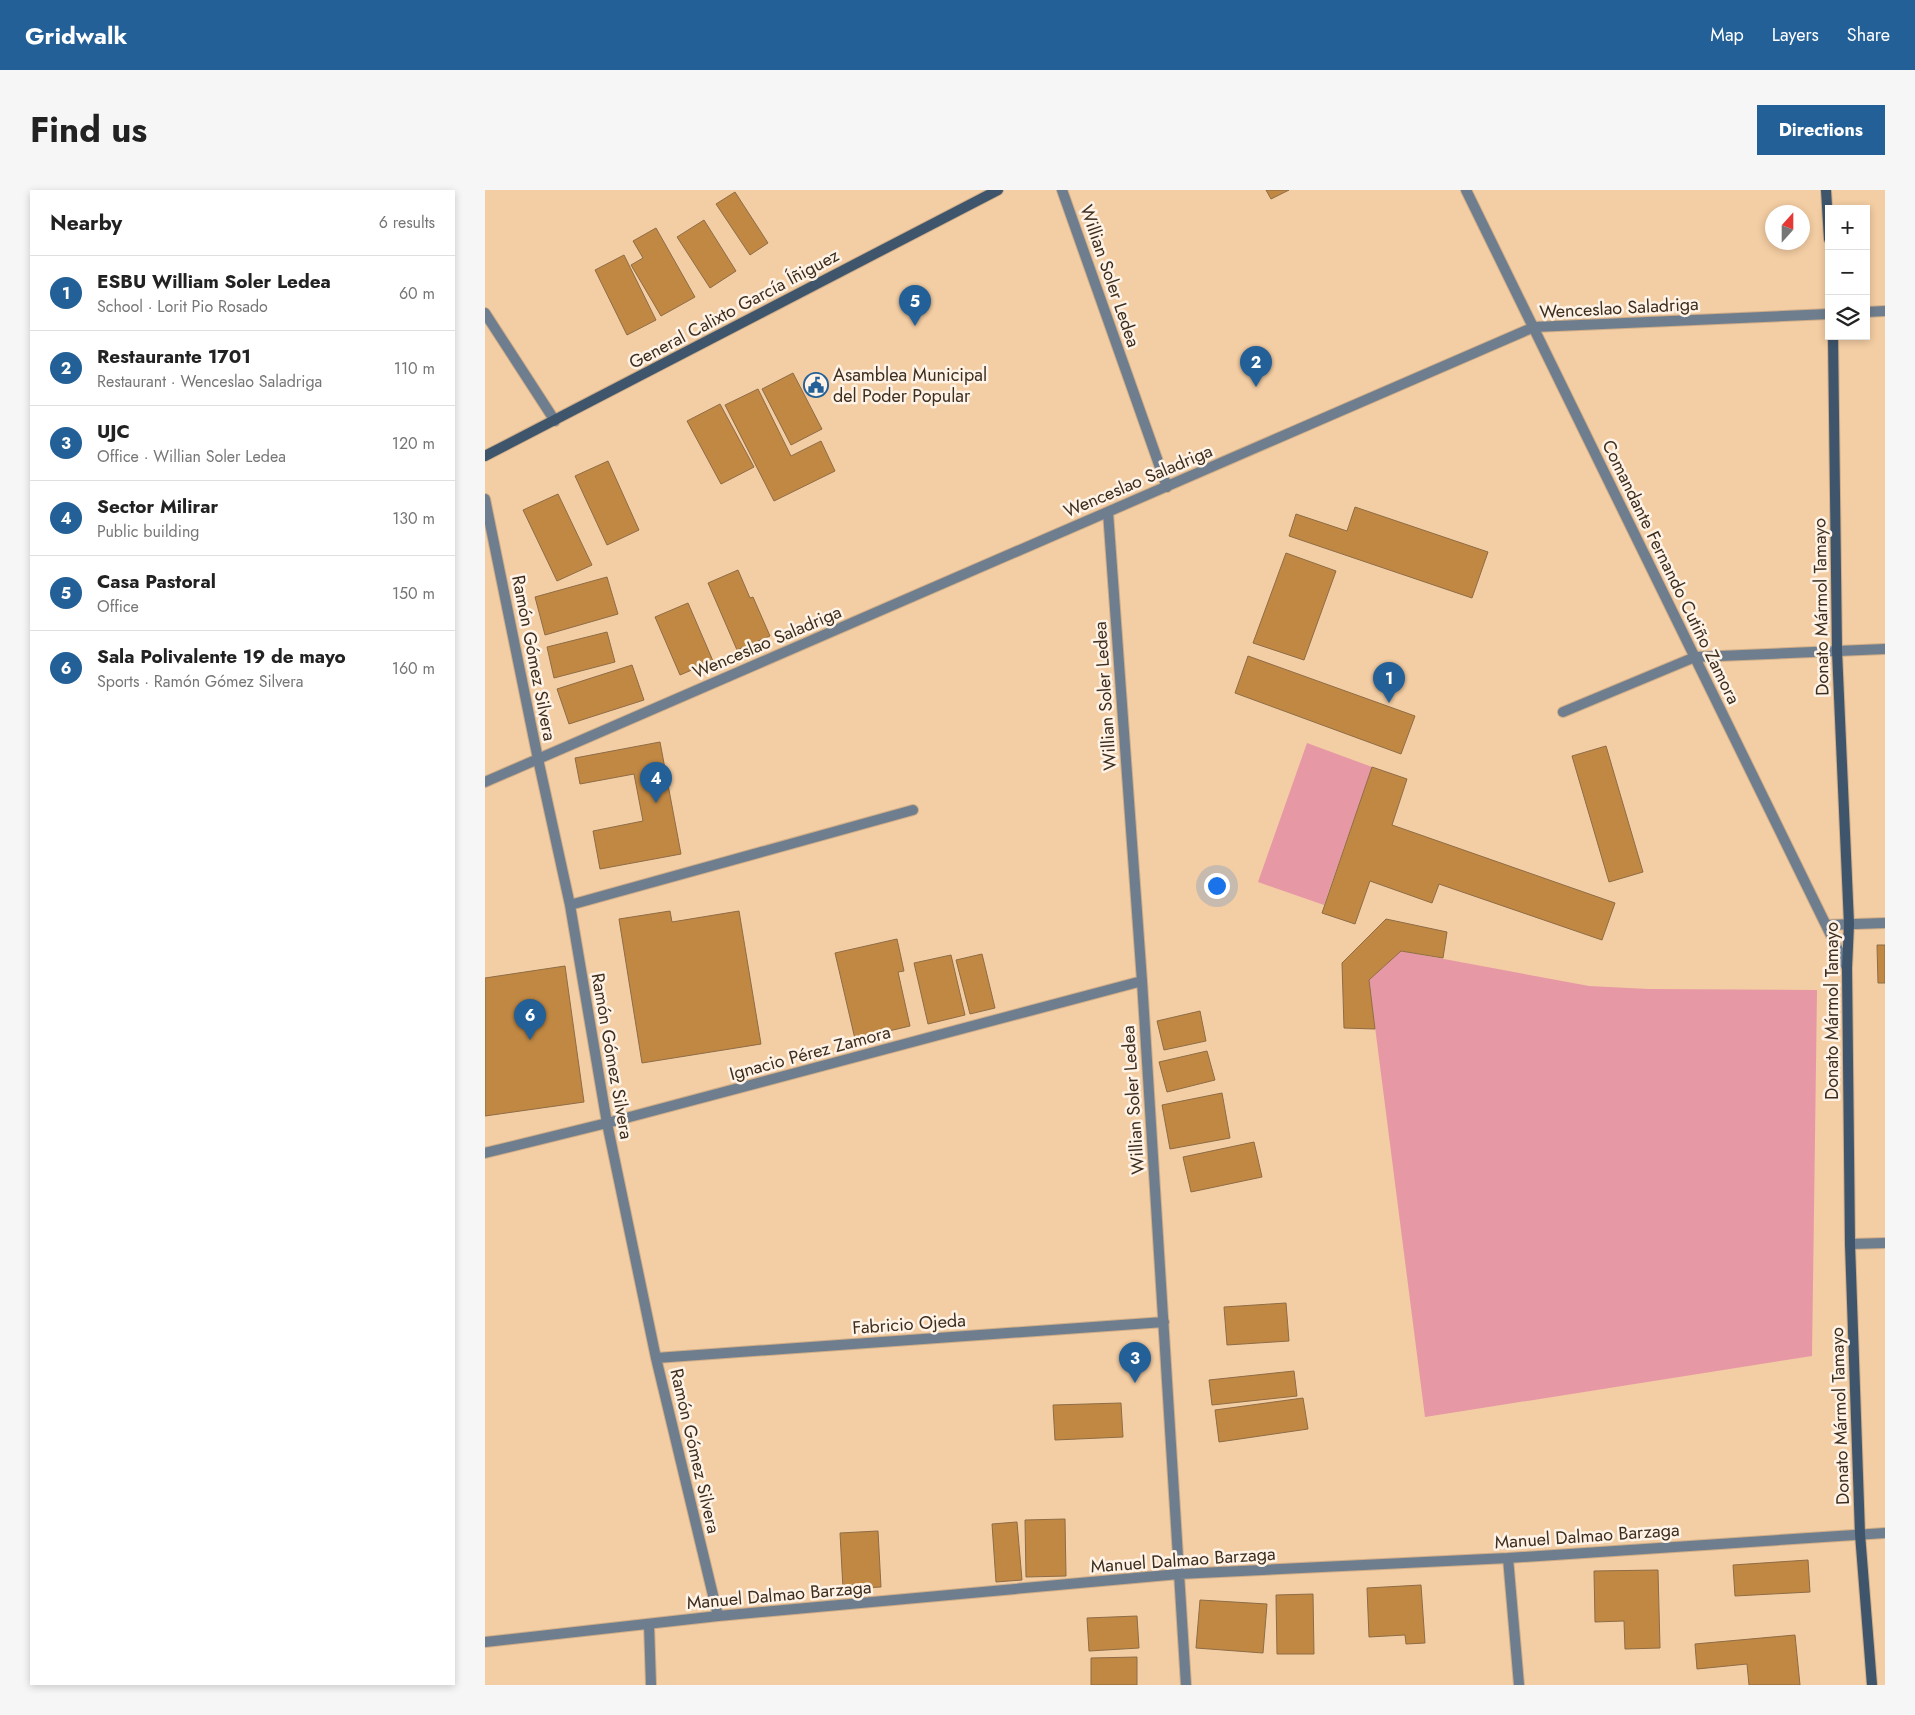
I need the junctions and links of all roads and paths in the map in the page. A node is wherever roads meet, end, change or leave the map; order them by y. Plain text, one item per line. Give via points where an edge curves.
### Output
1 (998, 190) edge
2 (1062, 190) edge
3 (1466, 190) edge
4 (1826, 190) edge
5 (1827, 205) edge
6 (1885, 311) edge
7 (1870, 312) edge
8 (485, 313) edge
9 (1825, 314) edge
10 (1534, 327) junction
11 (1833, 340) edge
12 (555, 421) junction
13 (485, 456) edge
14 (1167, 487) junction
15 (485, 499) edge
16 (1108, 512) junction
17 (1885, 649) edge
18 (1837, 651) junction
19 (1695, 656) junction
20 (1563, 712) dead end
21 (538, 759) junction
22 (485, 782) edge
23 (913, 810) dead end
24 (570, 905) junction
25 (1885, 923) edge
26 (1849, 924) junction
27 (1826, 925) junction
28 (1847, 968) junction
29 (1142, 981) junction
30 (607, 1123) junction
31 (485, 1153) edge
32 (1885, 1243) edge
33 (1850, 1244) junction
34 (1164, 1322) junction
35 (656, 1358) junction
36 (1885, 1533) edge
37 (1860, 1534) junction
38 (1508, 1558) junction
39 (1179, 1574) junction
40 (718, 1616) junction
41 (649, 1624) junction
42 (485, 1642) edge
43 (651, 1685) edge
44 (1186, 1685) edge
45 (1519, 1685) edge
46 (1872, 1685) edge

1 - 12 main road, General Calixto García Íñiguez
2 - 14 street, Willian Soler Ledea
3 - 10 street, Comandante Fernando Cutiño Zamora
4 - 5 main road
6 - 7 street
8 - 12 street
9 - 10 street, Wenceslao Saladriga
10 - 14 street, Wenceslao Saladriga
10 - 19 street, Comandante Fernando Cutiño Zamora
11 - 18 main road, Donato Mármol Tamayo
12 - 13 main road, General Calixto García Íñiguez
14 - 16 street, Wenceslao Saladriga
15 - 21 street, Ramón Gómez Silvera
16 - 21 street, Wenceslao Saladriga
16 - 29 street, Willian Soler Ledea
17 - 18 street
18 - 19 street
18 - 26 main road, Donato Mármol Tamayo
19 - 20 street
19 - 27 street, Comandante Fernando Cutiño Zamora
21 - 22 street, Wenceslao Saladriga
21 - 24 street, Ramón Gómez Silvera
23 - 24 street
24 - 30 street, Ramón Gómez Silvera
25 - 26 street
26 - 27 street
26 - 28 main road, Donato Mármol Tamayo
27 - 28 street, Comandante Fernando Cutiño Zamora
28 - 33 main road, Donato Mármol Tamayo
29 - 30 street, Ignacio Pérez Zamora
29 - 34 street, Willian Soler Ledea
30 - 31 street, Ignacio Pérez Zamora
30 - 35 street, Ramón Gómez Silvera
32 - 33 street
33 - 37 main road, Donato Mármol Tamayo
34 - 35 street, Fabricio Ojeda
34 - 39 street, Willian Soler Ledea
35 - 40 street, Ramón Gómez Silvera
36 - 37 street, Manuel Dalmao Barzaga
37 - 38 street, Manuel Dalmao Barzaga
37 - 46 main road, Donato Mármol Tamayo
38 - 39 street, Manuel Dalmao Barzaga
38 - 45 street
39 - 40 street, Manuel Dalmao Barzaga
39 - 44 street, Willian Soler Ledea
40 - 41 street, Manuel Dalmao Barzaga
41 - 42 street, Manuel Dalmao Barzaga
41 - 43 street

